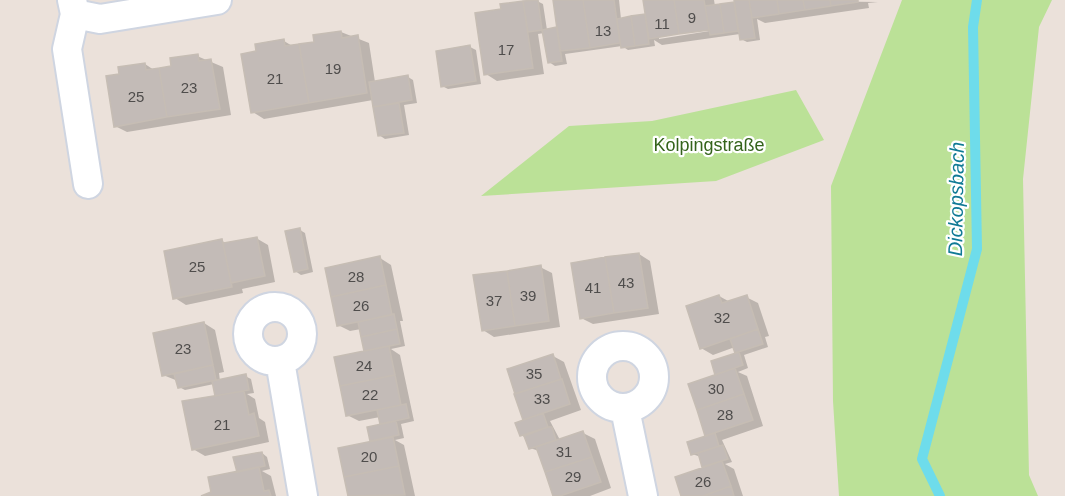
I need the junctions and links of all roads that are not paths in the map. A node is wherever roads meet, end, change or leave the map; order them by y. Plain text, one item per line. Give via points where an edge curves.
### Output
1 (217, 0) edge
2 (74, 7) edge
3 (88, 184) dead end
4 (280, 361) dead end
5 (625, 409) dead end
6 (303, 496) edge
7 (643, 496) edge

1 - 2 street via 100,19
2 - 3 street via 67,49
4 - 6 street
5 - 7 street

